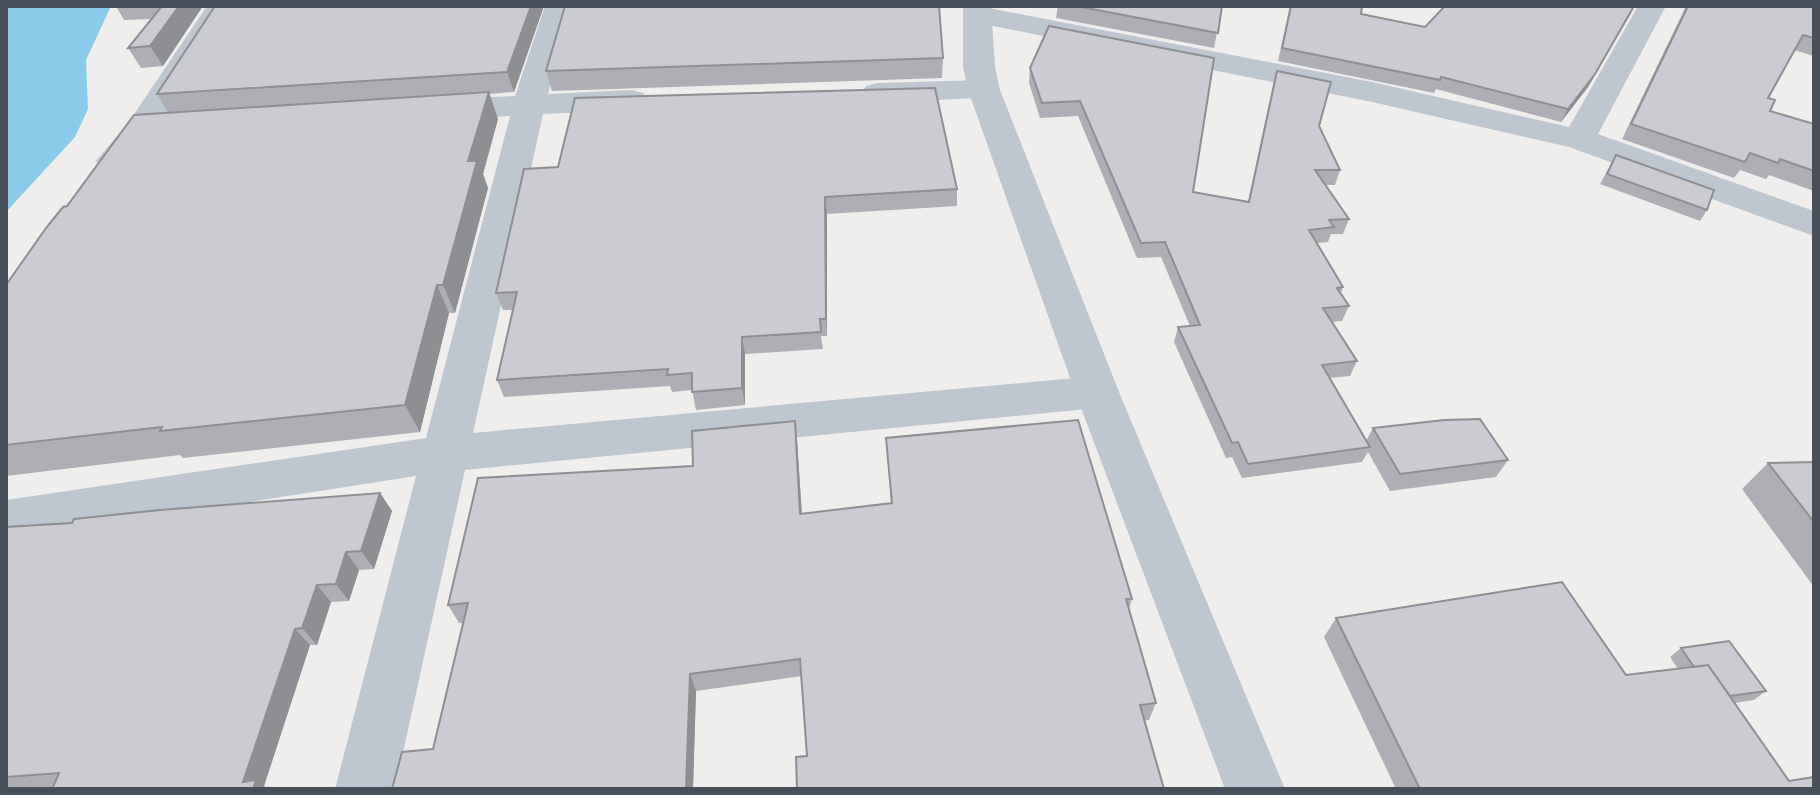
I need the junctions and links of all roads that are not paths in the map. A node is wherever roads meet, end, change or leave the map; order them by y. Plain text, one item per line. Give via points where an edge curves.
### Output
1 (221, 6) edge
2 (559, 6) edge
3 (1652, 6) edge
4 (977, 11) edge
5 (984, 90) junction
6 (843, 94) edge
7 (670, 99) edge
8 (529, 104) junction
9 (404, 112) edge
10 (1579, 139) junction
11 (92, 190) edge
12 (1814, 224) edge
13 (1097, 392) junction
14 (443, 454) junction
15 (6, 520) edge
16 (365, 789) edge
17 (1255, 789) edge

1 - 11 street via 155,129
2 - 8 street
3 - 10 street
4 - 5 street
4 - 10 street
5 - 6 street
5 - 13 street
7 - 8 street
8 - 9 street
8 - 14 street
10 - 12 street
13 - 14 street
13 - 17 street
14 - 15 street
14 - 16 street

